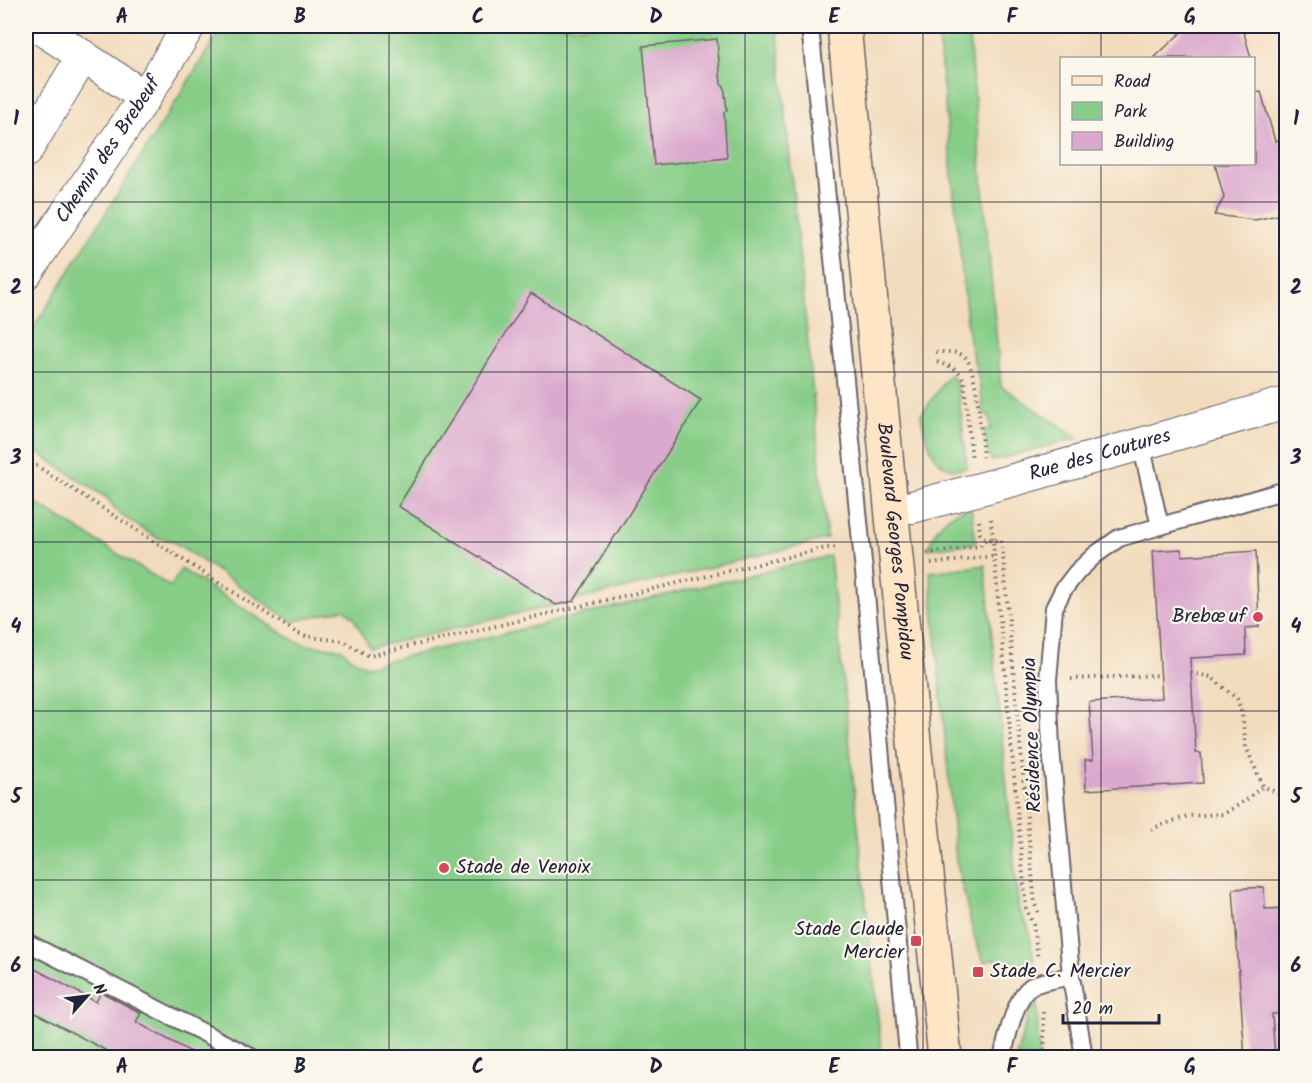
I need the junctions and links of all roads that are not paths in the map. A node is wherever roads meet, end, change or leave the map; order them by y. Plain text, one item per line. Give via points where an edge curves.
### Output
1 (37, 26) edge
2 (189, 26) edge
3 (810, 26) edge
4 (844, 26) edge
5 (866, 26) edge
6 (83, 56) junction
7 (146, 97) junction
8 (26, 151) edge
9 (26, 273) edge
10 (1287, 403) edge
11 (1141, 444) junction
12 (1287, 489) edge
13 (882, 511) junction
14 (1160, 526) junction
15 (26, 942) edge
16 (1071, 976) junction
17 (253, 1058) edge
18 (909, 1058) edge
19 (945, 1058) edge
20 (965, 1058) edge
21 (1002, 1058) edge
22 (1084, 1058) edge

1 - 6 street
2 - 7 street, Chemin des Brebeuf
3 - 13 lane
4 - 13 street, Boulevard Georges Pompidou
5 - 13 street, Boulevard Georges Pompidou
6 - 7 street
6 - 8 street
7 - 9 street, Chemin des Brebeuf
10 - 11 street, Rue des Coutures
11 - 13 street, Rue des Coutures via 1010,481
11 - 14 lane
12 - 14 lane, Résidence Olympia
13 - 18 lane
13 - 19 street, Boulevard Georges Pompidou
13 - 20 street, Boulevard Georges Pompidou
14 - 16 lane, Résidence Olympia via 1119,538 1083,566 1054,608 1048,680 1051,748
15 - 17 lane
16 - 21 lane via 1032,985 1025,992
16 - 22 lane, Résidence Olympia

